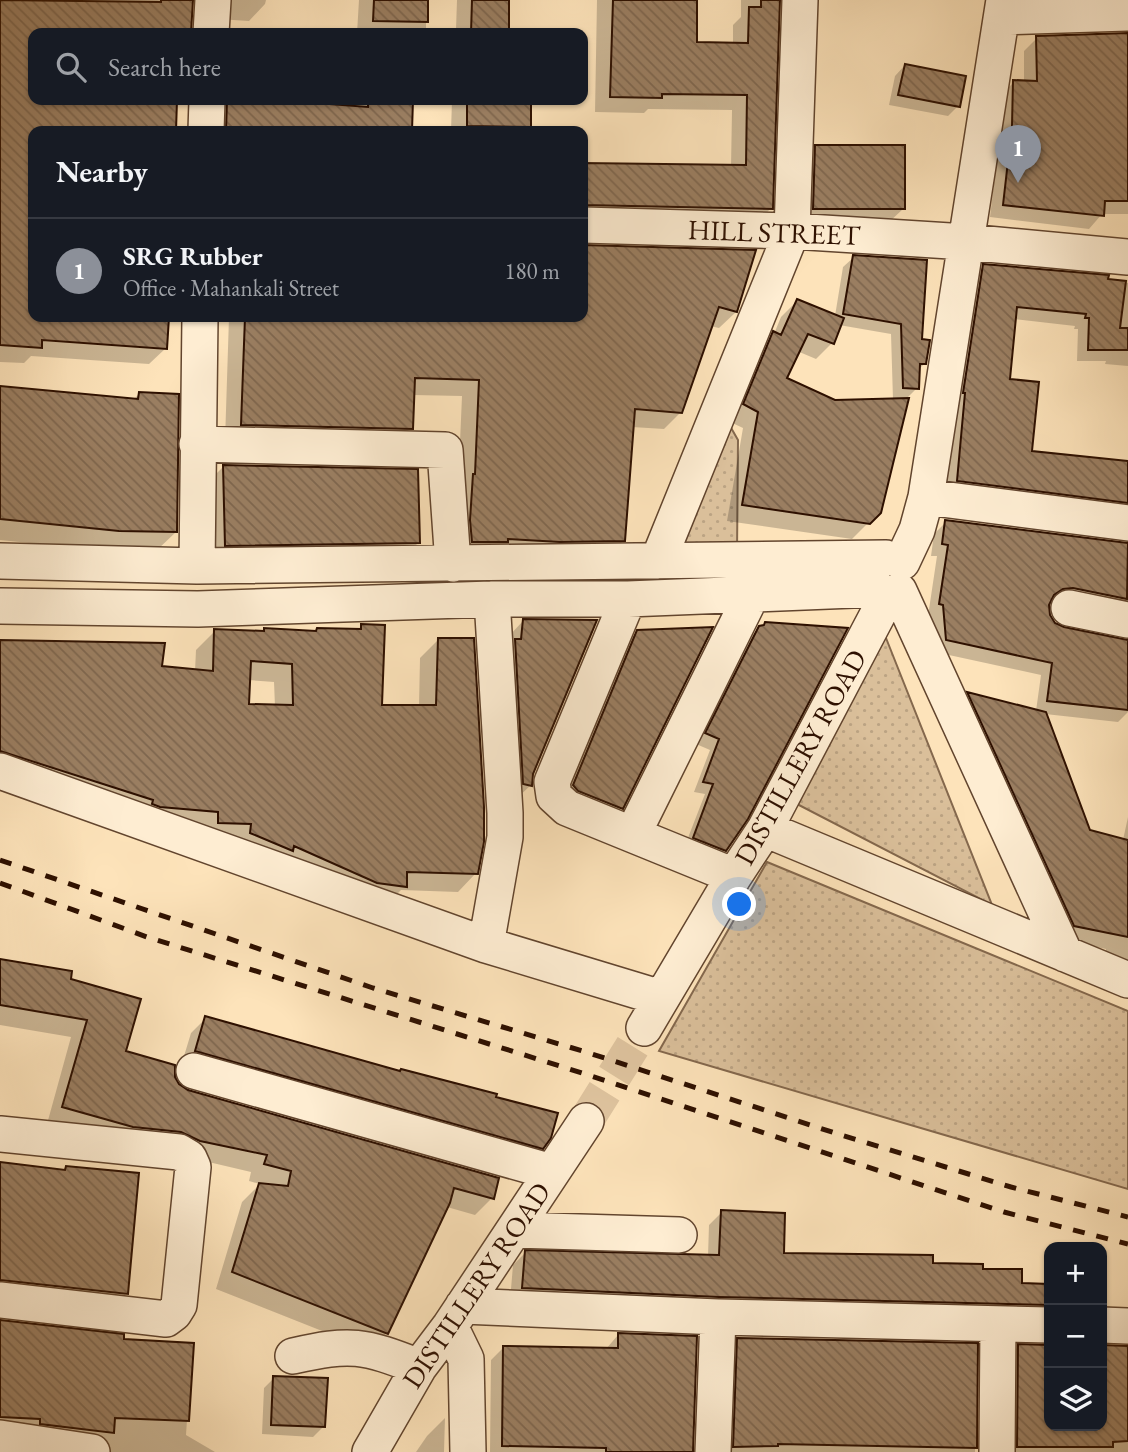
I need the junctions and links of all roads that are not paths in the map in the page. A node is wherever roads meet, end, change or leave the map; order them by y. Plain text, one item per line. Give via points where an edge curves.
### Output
1 (213, 0) edge
2 (800, 0) edge
3 (1003, 9) edge
4 (1128, 13) edge
5 (211, 28) edge
6 (207, 105) edge
7 (205, 126) edge
8 (588, 225) edge
9 (792, 231) junction
10 (966, 242) junction
11 (1128, 257) edge
12 (200, 322) edge
13 (197, 444) junction
14 (926, 497) junction
15 (1128, 523) edge
16 (750, 560) junction
17 (0, 561) edge
18 (658, 561) junction
19 (453, 564) junction
20 (197, 566) junction
21 (891, 578) junction
22 (752, 594) junction
23 (492, 599) junction
24 (628, 599) junction
25 (0, 606) edge
26 (1069, 608) dead end
27 (1128, 620) edge
28 (0, 771) edge
29 (765, 829) junction
30 (633, 834) junction
31 (734, 876) junction
32 (486, 945) junction
33 (1065, 954) junction
34 (1128, 980) edge
35 (661, 998) junction
36 (644, 1028) tunnel mouth
37 (194, 1071) dead end
38 (586, 1121) tunnel mouth
39 (0, 1134) edge
40 (552, 1172) junction
41 (514, 1230) junction
42 (679, 1235) dead end
43 (0, 1300) edge
44 (457, 1316) junction
45 (718, 1317) junction
46 (998, 1324) junction
47 (1044, 1325) edge
48 (1107, 1325) edge
49 (1128, 1326) edge
50 (293, 1356) dead end
51 (419, 1367) junction
52 (0, 1438) edge
53 (92, 1452) edge
54 (370, 1452) edge
55 (468, 1452) edge
56 (713, 1452) edge
57 (998, 1452) edge

1 - 5 street
2 - 9 street
3 - 4 street
3 - 10 street, DISTILLERY ROAD
6 - 7 street
8 - 9 street, HILL STREET
9 - 10 street, HILL STREET
9 - 18 street
10 - 11 street, HILL STREET
10 - 14 street, DISTILLERY ROAD
12 - 13 street
13 - 19 street via 445,450
13 - 20 street
14 - 15 street
14 - 21 street, DISTILLERY ROAD via 917,530
16 - 18 street
16 - 21 street
16 - 22 street
17 - 20 street
18 - 19 street
19 - 20 street
21 - 22 street
21 - 29 street, DISTILLERY ROAD
21 - 33 street
22 - 24 street
22 - 30 street
23 - 24 street
23 - 25 street via 198,609
23 - 32 street via 505,837
24 - 30 street via 552,782 554,796 568,808
26 - 27 street
28 - 32 street
29 - 31 street, DISTILLERY ROAD
29 - 33 street
30 - 31 street
31 - 35 street, DISTILLERY ROAD
32 - 35 street
33 - 34 street
35 - 36 street, DISTILLERY ROAD
37 - 40 street
38 - 40 street, DISTILLERY ROAD
39 - 43 street via 179,1152 193,1167 179,1305 166,1319
40 - 41 street, DISTILLERY ROAD
41 - 42 street
41 - 44 street, DISTILLERY ROAD
44 - 45 street
44 - 51 street, DISTILLERY ROAD
44 - 55 street via 466,1359
45 - 46 street
45 - 56 street
46 - 47 street
46 - 57 street
48 - 49 street
50 - 51 street via 350,1347 373,1349
51 - 54 street, DISTILLERY ROAD
52 - 53 street

